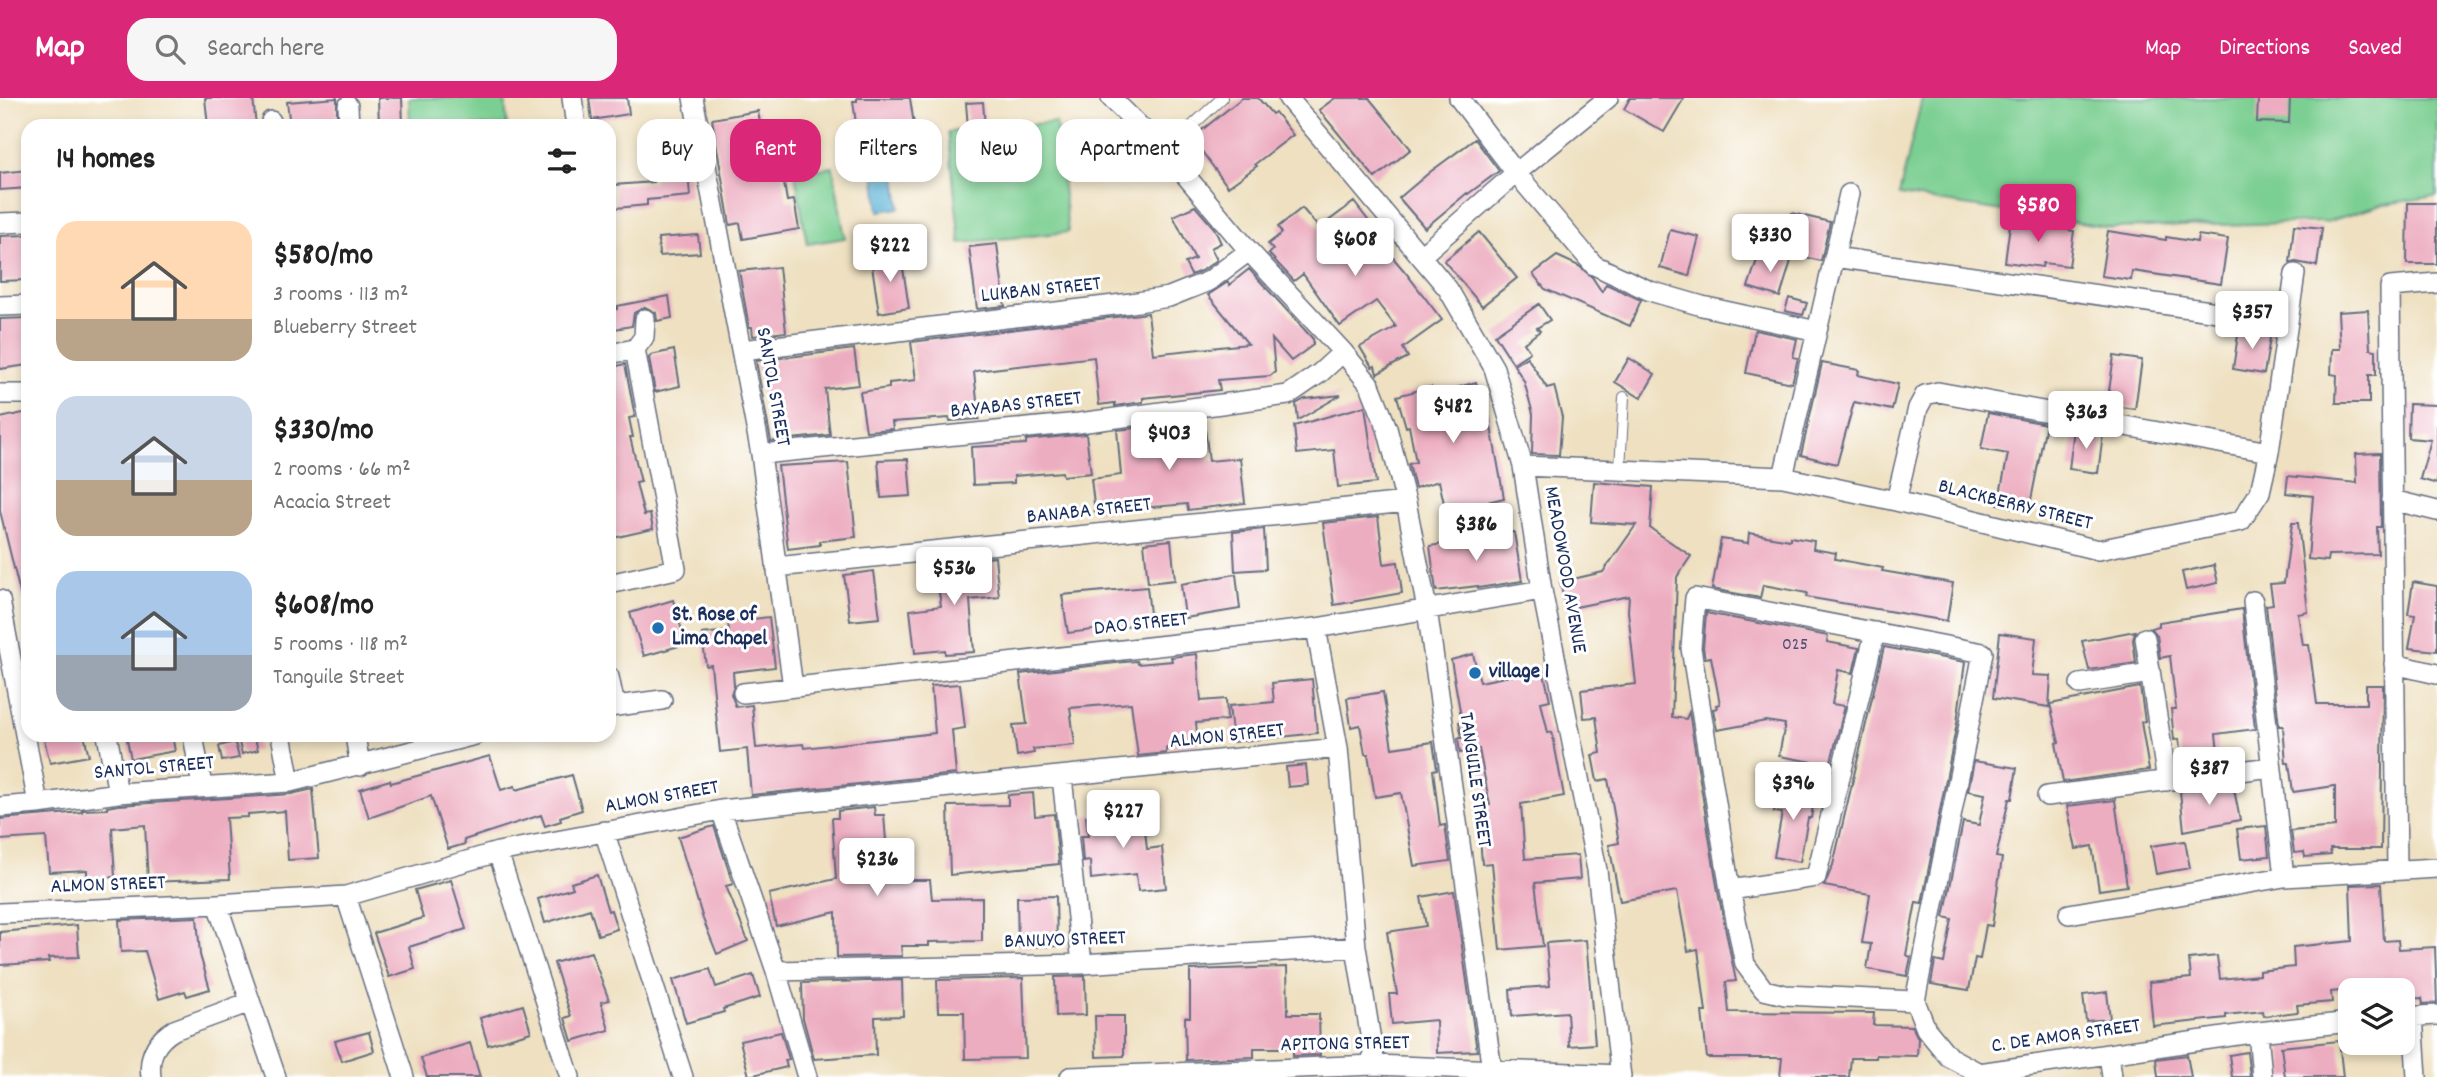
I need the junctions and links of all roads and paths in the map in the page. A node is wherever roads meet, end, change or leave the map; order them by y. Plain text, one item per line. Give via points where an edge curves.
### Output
1 (572, 98) edge
2 (693, 98) edge
3 (1111, 98) edge
4 (1222, 98) edge
5 (1288, 98) edge
6 (1459, 98) edge
7 (1608, 98) edge
8 (348, 106) dead end
9 (349, 119) edge
10 (575, 119) edge
11 (1132, 119) edge
12 (1199, 119) edge
13 (1516, 173) junction
14 (1191, 182) edge
15 (1849, 194) dead end
16 (21, 222) edge
17 (0, 223) edge
18 (1249, 251) junction
19 (1421, 256) junction
20 (1834, 257) junction
21 (2295, 274) dead end
22 (2437, 284) edge
23 (21, 305) edge
24 (0, 306) edge
25 (645, 319) dead end
26 (2287, 322) junction
27 (1817, 331) junction
28 (635, 349) junction
29 (742, 350) junction
30 (1343, 352) junction
31 (616, 353) edge
32 (0, 394) edge
33 (21, 394) edge
34 (1624, 397) dead end
35 (2269, 452) junction
36 (761, 454) junction
37 (1523, 466) junction
38 (1620, 469) junction
39 (1783, 477) junction
40 (2392, 500) junction
41 (1896, 501) junction
42 (1406, 502) junction
43 (2437, 511) edge
44 (776, 567) junction
45 (616, 582) edge
46 (1542, 590) junction
47 (0, 600) edge
48 (2253, 601) dead end
49 (1427, 609) junction
50 (1316, 628) junction
51 (1875, 632) junction
52 (2145, 638) dead end
53 (2394, 664) junction
54 (2150, 673) junction
55 (2437, 674) edge
56 (2080, 684) dead end
57 (793, 687) junction
58 (743, 693) dead end
59 (662, 700) dead end
60 (616, 706) edge
61 (21, 713) edge
62 (26, 742) edge
63 (108, 742) edge
64 (194, 742) edge
65 (282, 742) edge
66 (356, 742) edge
67 (445, 742) edge
68 (1338, 748) junction
69 (360, 766) junction
70 (2272, 767) junction
71 (1062, 777) junction
72 (2168, 781) junction
73 (290, 782) junction
74 (202, 786) junction
75 (118, 793) junction
76 (2047, 796) dead end
77 (38, 804) junction
78 (0, 807) edge
79 (721, 810) junction
80 (604, 831) junction
81 (498, 852) junction
82 (2437, 868) edge
83 (2397, 870) junction
84 (2284, 877) junction
85 (1730, 890) junction
86 (346, 896) junction
87 (217, 904) junction
88 (0, 913) edge
89 (2069, 914) dead end
90 (1356, 947) junction
91 (1082, 964) junction
92 (776, 971) junction
93 (1915, 1001) junction
94 (250, 1002) junction
95 (2437, 1015) edge
96 (2415, 1016) edge
97 (2338, 1023) edge
98 (2258, 1032) junction
99 (2109, 1054) junction
100 (2414, 1055) edge
101 (1375, 1065) junction
102 (1492, 1070) junction
103 (1197, 1074) edge
104 (1979, 1075) edge
105 (1621, 1076) edge
106 (151, 1077) edge
107 (276, 1077) edge
108 (404, 1077) edge
109 (570, 1077) edge
110 (683, 1077) edge
111 (807, 1077) edge
112 (1070, 1077) edge
113 (2112, 1077) edge
114 (2262, 1077) edge
115 (2417, 1077) edge

1 - 10 street
2 - 29 street, SANTOL STREET
3 - 11 street, TANGUILE STREET
4 - 12 lane
5 - 19 street, MEADOWOOD AVENUE
6 - 13 street
7 - 13 street
8 - 9 street
13 - 19 street
13 - 27 street via 1594,265 1650,291
14 - 18 street, TANGUILE STREET
15 - 20 street
16 - 17 street
18 - 29 street, LUKBAN STREET via 1209,281 1169,297
18 - 30 street, TANGUILE STREET
19 - 37 street, MEADOWOOD AVENUE via 1448,289 1494,368
20 - 26 street
20 - 27 street
21 - 26 street, BLACKBERRY STREET
22 - 40 street via 2390,287
23 - 24 street
25 - 28 street via 644,337
26 - 35 street, BLACKBERRY STREET
27 - 39 street
28 - 31 street
28 - 45 street via 676,569
29 - 36 street, SANTOL STREET
30 - 36 street, BAYABAS STREET via 1288,395 1079,424
30 - 42 street, TANGUILE STREET via 1370,385 1387,428
32 - 33 street
34 - 38 lane
35 - 41 street, BLACKBERRY STREET via 2260,492 2241,521 2098,550
35 - 41 street via 1938,392 1925,395 1918,408
36 - 44 street, SANTOL STREET
37 - 38 street, BLACKBERRY STREET
37 - 46 street, MEADOWOOD AVENUE
38 - 39 street, BLACKBERRY STREET
39 - 41 street, BLACKBERRY STREET
40 - 43 street
40 - 53 street
42 - 44 street, BANABA STREET
42 - 49 street, TANGUILE STREET
44 - 57 street, SANTOL STREET
46 - 49 street, DAO STREET
46 - 105 street, MEADOWOOD AVENUE via 1597,870
47 - 61 street
48 - 70 street
49 - 50 street, DAO STREET
49 - 102 street, TANGUILE STREET
50 - 57 street, DAO STREET
50 - 68 street
51 - 85 street via 1816,877
51 - 85 street via 1695,598 1691,648
51 - 93 street via 1983,653
52 - 54 street
53 - 55 street
53 - 83 street
54 - 56 street
54 - 72 street
57 - 58 street, DAO STREET
59 - 60 street
62 - 77 street
63 - 75 street
64 - 74 street
65 - 73 street
66 - 69 street
67 - 69 street, SANTOL STREET
68 - 71 street, ALMON STREET
68 - 90 street
69 - 73 street, SANTOL STREET
70 - 72 street
70 - 84 street
71 - 79 street, ALMON STREET
71 - 91 street
72 - 76 street
73 - 74 street, SANTOL STREET
74 - 75 street, SANTOL STREET
75 - 77 street, SANTOL STREET
77 - 78 street, SANTOL STREET
79 - 80 street, ALMON STREET
79 - 92 street
80 - 81 street, ALMON STREET
80 - 110 street
81 - 86 street, ALMON STREET
81 - 109 street
82 - 83 street
83 - 84 street
84 - 89 street
85 - 93 street via 1745,964 1764,990
86 - 87 street, ALMON STREET
86 - 108 street
87 - 88 street, ALMON STREET
87 - 94 street
90 - 91 street, BANUYO STREET
90 - 101 street
91 - 92 street, BANUYO STREET
92 - 111 street
93 - 104 street, C. DE AMOR STREET via 1926,1028 1949,1057
94 - 106 street via 163,1037 152,1054
94 - 107 street
95 - 96 street
97 - 98 street, C. DE AMOR STREET
98 - 99 street, C. DE AMOR STREET
98 - 114 street
99 - 104 street, C. DE AMOR STREET
99 - 113 street
100 - 115 street
101 - 102 street, APITONG STREET
101 - 103 street, APITONG STREET
102 - 105 street, APITONG STREET
103 - 112 street, APITONG STREET

